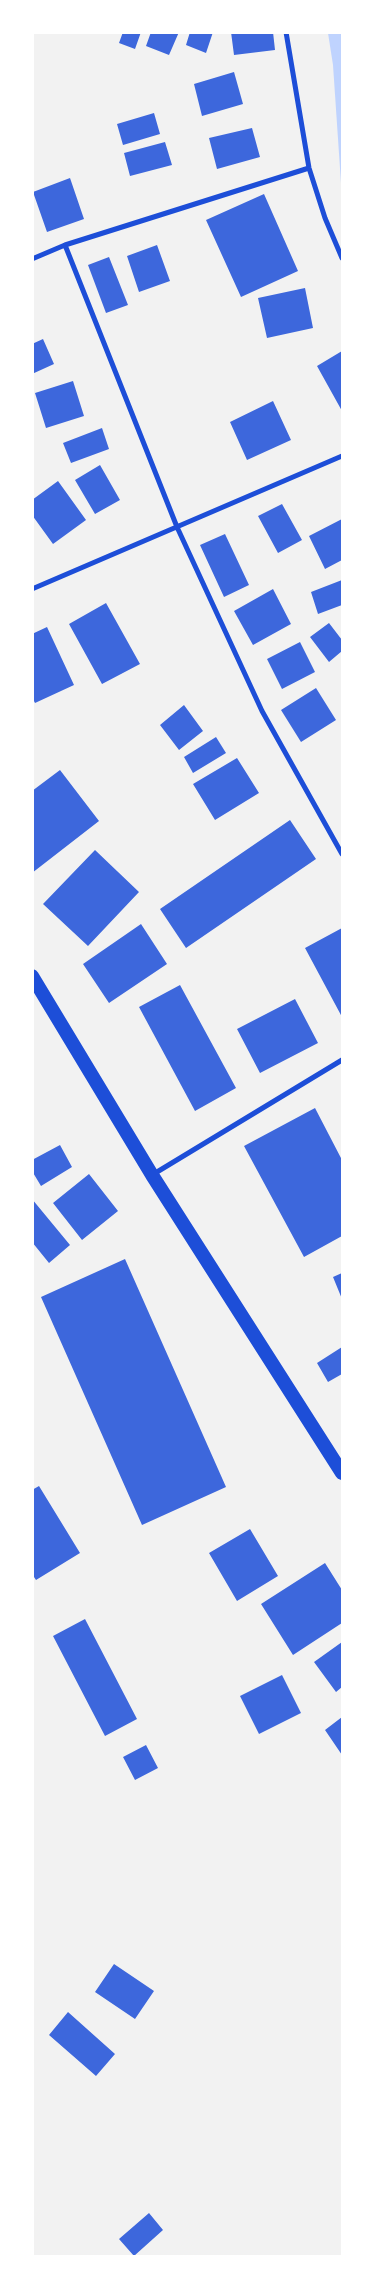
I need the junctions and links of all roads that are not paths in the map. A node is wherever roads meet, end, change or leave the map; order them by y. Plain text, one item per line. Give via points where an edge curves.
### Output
1 (286, 32) edge
2 (309, 168) junction
3 (65, 245) junction
4 (342, 258) edge
5 (32, 260) edge
6 (342, 456) edge
7 (177, 527) junction
8 (32, 589) edge
9 (342, 854) edge
10 (32, 976) edge
11 (342, 1060) edge
12 (152, 1175) junction
13 (342, 1473) edge

1 - 2 street
2 - 3 street
2 - 4 street
3 - 5 street
3 - 7 street
6 - 7 street
7 - 8 street
7 - 9 street via 262,711
10 - 12 highway
11 - 12 street
12 - 13 highway

